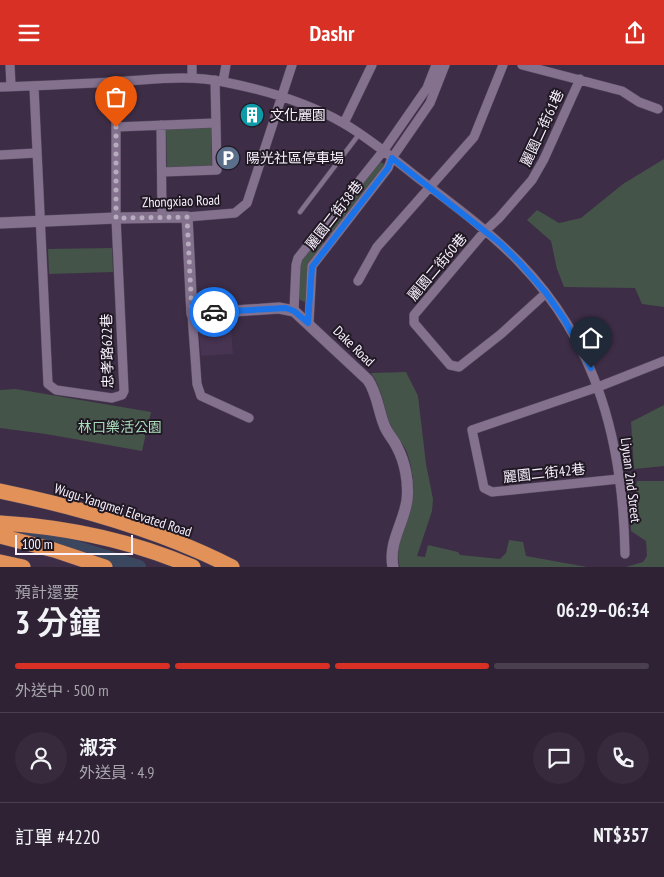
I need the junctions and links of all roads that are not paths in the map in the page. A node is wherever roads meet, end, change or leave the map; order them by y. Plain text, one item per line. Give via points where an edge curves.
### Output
1 (10, 65) edge
2 (192, 65) edge
3 (226, 65) edge
4 (292, 65) edge
5 (372, 65) edge
6 (436, 65) edge
7 (445, 65) edge
8 (503, 65) edge
9 (522, 65) edge
10 (192, 78) junction
11 (580, 79) junction
12 (219, 81) junction
13 (116, 82) junction
14 (0, 87) edge
15 (11, 87) junction
16 (34, 87) junction
17 (282, 96) junction
18 (658, 109) dead end
19 (215, 123) junction
20 (344, 123) junction
21 (161, 125) junction
22 (401, 125) junction
23 (116, 127) junction
24 (410, 131) junction
25 (360, 133) junction
26 (384, 150) junction
27 (36, 153) junction
28 (0, 155) edge
29 (392, 158) junction
30 (162, 172) junction
31 (431, 187) junction
32 (300, 212) dead end
33 (162, 217) junction
34 (187, 217) junction
35 (116, 218) junction
36 (41, 222) junction
37 (0, 223) edge
38 (485, 231) junction
39 (320, 232) junction
40 (332, 242) junction
41 (358, 281) dead end
42 (546, 293) junction
43 (294, 311) junction
44 (192, 314) junction
45 (308, 323) junction
46 (664, 361) edge
47 (598, 387) junction
48 (249, 418) dead end
49 (619, 479) junction
50 (0, 491) edge
51 (0, 523) edge
52 (0, 536) edge
53 (624, 554) dead end
54 (0, 562) edge
55 (23, 567) edge
56 (105, 567) edge
57 (193, 567) edge
58 (232, 567) edge
59 (393, 567) edge

1 - 15 street
2 - 10 street
3 - 12 street
4 - 17 street, Zhongxiao Road
5 - 20 street
6 - 22 street, 麗園二街38巷 via 427,88
7 - 24 street, 麗園二街38巷 via 430,103
8 - 31 street via 474,137
9 - 11 street
10 - 12 street, Liyuan 2nd Street
10 - 13 street, Liyuan 2nd Street
11 - 18 street via 622,91
11 - 38 street, 麗園二街61巷 via 532,180
12 - 17 street, Liyuan 2nd Street
12 - 19 street
13 - 16 street, Liyuan 2nd Street
13 - 23 street
14 - 15 street, Liyuan 2nd Street
15 - 16 street, Liyuan 2nd Street
16 - 27 street
17 - 20 street, Liyuan 2nd Street
17 - 34 street, Zhongxiao Road via 246,203 235,213
19 - 21 street
19 - 30 street via 217,170
20 - 25 street, Liyuan 2nd Street
21 - 23 street
21 - 30 street
22 - 24 street
22 - 26 street, 麗園二街38巷
23 - 35 street
24 - 29 street, 麗園二街38巷
25 - 26 street, Liyuan 2nd Street
25 - 32 lane
26 - 29 street, Liyuan 2nd Street
26 - 39 street, 麗園二街38巷
27 - 28 street
27 - 36 street
29 - 31 street, Liyuan 2nd Street
29 - 40 street, 麗園二街38巷 via 388,168
30 - 33 street
31 - 38 street, Liyuan 2nd Street
31 - 41 street via 377,247
33 - 34 street, Zhongxiao Road
33 - 35 street, Zhongxiao Road
34 - 44 street
35 - 36 street, Zhongxiao Road
35 - 36 street, 忠孝路622巷 via 124,391 112,398 56,390 48,384
36 - 37 street, Zhongxiao Road
38 - 42 street, Liyuan 2nd Street via 520,263
38 - 42 street, 麗園二街60巷 via 414,315 414,323 450,365 459,367
39 - 40 street
39 - 43 street, 麗園二街38巷 via 298,258
40 - 45 street, 麗園二街38巷 via 312,267
42 - 47 street, Liyuan 2nd Street via 564,319
43 - 44 street via 279,308
43 - 45 street, Dake Road
44 - 48 street via 197,384 201,396
45 - 59 street, Dake Road via 368,380 386,429 403,460 407,501 392,549
46 - 47 street
47 - 49 street, Liyuan 2nd Street via 611,429
47 - 49 street, 麗園二街42巷 via 472,430 484,488 492,492
49 - 53 street, Liyuan 2nd Street
50 - 58 highway, Wugu-Yangmei Elevated Road via 132,527
51 - 57 highway via 100,536 151,550
52 - 56 highway
54 - 55 highway

